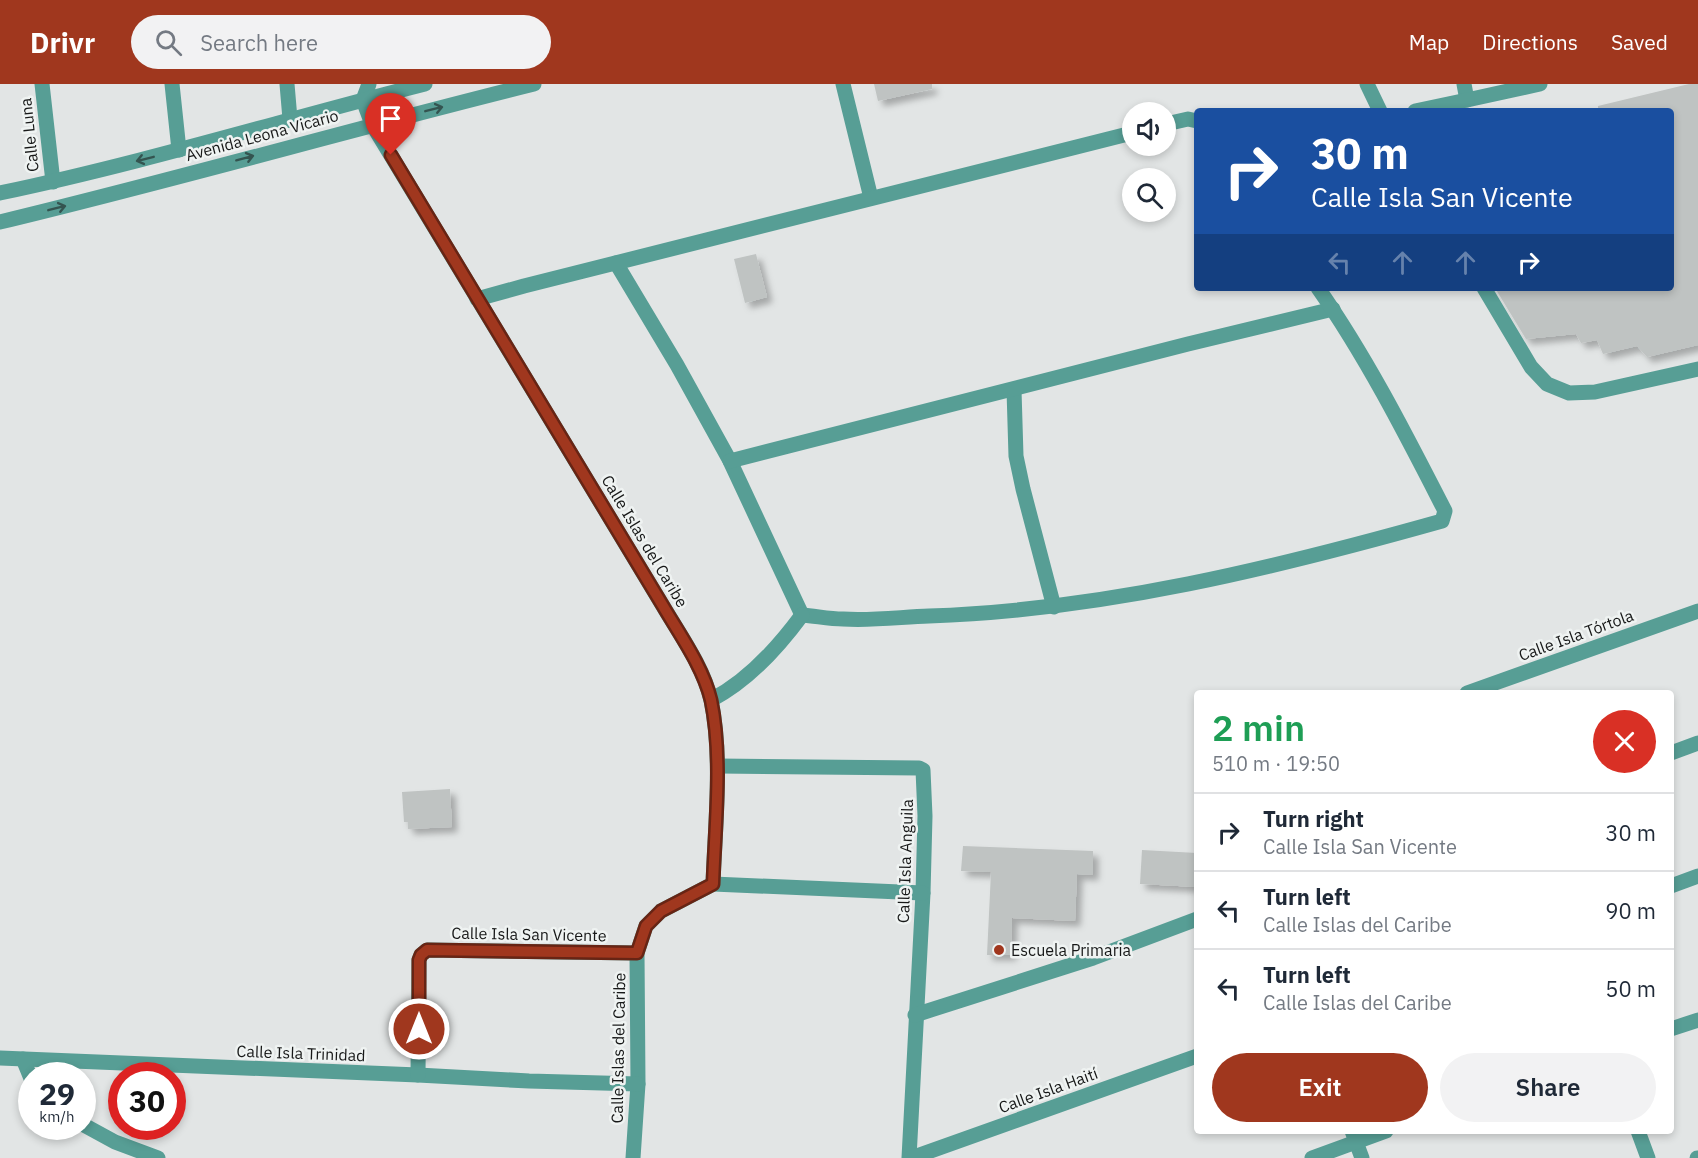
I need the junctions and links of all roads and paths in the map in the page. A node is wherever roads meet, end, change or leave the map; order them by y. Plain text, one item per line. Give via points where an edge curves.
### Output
1 (42, 84) edge
2 (172, 84) edge
3 (287, 84) edge
4 (369, 84) edge
5 (425, 84) edge
6 (534, 84) edge
7 (843, 84) edge
8 (1367, 84) edge
9 (1464, 84) edge
10 (1540, 84) edge
11 (1511, 87) edge
12 (363, 100) junction
13 (1467, 100) junction
14 (1379, 108) edge
15 (1429, 108) edge
16 (290, 120) junction
17 (1194, 120) edge
18 (1176, 121) edge
19 (372, 124) junction
20 (1122, 135) edge
21 (179, 150) junction
22 (52, 182) junction
23 (0, 193) edge
24 (871, 198) junction
25 (0, 222) edge
26 (616, 262) junction
27 (1320, 291) edge
28 (1486, 291) edge
29 (477, 299) junction
30 (1333, 309) junction
31 (1698, 369) edge
32 (1014, 390) junction
33 (730, 461) junction
34 (1054, 607) junction
35 (1698, 611) edge
36 (802, 615) junction
37 (1485, 690) edge
38 (711, 700) junction
39 (1698, 743) edge
40 (1674, 752) edge
41 (718, 766) junction
42 (1698, 876) edge
43 (713, 884) junction
44 (1674, 885) edge
45 (923, 893) junction
46 (1194, 920) edge
47 (637, 953) junction
48 (915, 1015) junction
49 (1698, 1020) edge
50 (1674, 1028) edge
51 (1194, 1057) edge
52 (0, 1058) edge
53 (23, 1059) junction
54 (24, 1062) edge
55 (418, 1075) junction
56 (638, 1084) junction
57 (96, 1131) edge
58 (1639, 1134) edge
59 (1354, 1136) edge
60 (158, 1158) edge
61 (633, 1158) edge
62 (910, 1158) edge
63 (1312, 1158) edge
64 (1362, 1158) edge
65 (1648, 1158) edge

1 - 22 street, Calle Luna
2 - 21 street
3 - 16 street
4 - 12 street
5 - 12 street, Avenida Leona Vicario
19 -> 6 street, Avenida Leona Vicario
7 - 24 street
8 - 14 street
9 - 13 street
10 - 11 street
11 - 13 street
12 - 16 street, Avenida Leona Vicario
12 - 19 street, Calle Islas del Caribe
13 - 15 street
16 - 21 street, Avenida Leona Vicario
17 - 18 street
25 -> 19 street, Avenida Leona Vicario
19 - 29 street, Calle Islas del Caribe
20 - 24 street
21 -> 22 street, Avenida Leona Vicario
22 - 23 street, Avenida Leona Vicario
24 - 26 street
26 - 29 street
26 - 33 street
27 - 30 street
28 - 31 street via 1531,367 1547,384 1569,393 1595,392
29 - 38 street, Calle Islas del Caribe via 663,606 702,674
30 - 32 street
30 - 34 street via 1430,480 1445,511 1442,521 1332,552 1191,584
32 - 33 street
32 - 34 street via 1016,456
33 - 36 street
34 - 36 street via 844,619
35 - 37 street, Calle Isla Tórtola
36 - 38 street via 783,642 748,675
38 - 41 street, Calle Islas del Caribe
39 - 40 street
41 - 43 street, Calle Islas del Caribe
41 - 45 street, Calle Isla Anguila via 923,770
42 - 44 street
43 - 45 street
43 - 47 street, Calle Islas del Caribe via 661,911 646,926
45 - 48 street, Calle Isla Anguila
46 - 48 street via 1093,958
47 - 55 street, Calle Isla San Vicente via 427,950 419,960
47 - 56 street, Calle Islas del Caribe
48 - 62 street, Calle Isla Anguila
49 - 50 street
51 - 62 street, Calle Isla Haití
52 - 53 street, Calle Isla Trinidad
53 - 54 street
53 - 55 street, Calle Isla Trinidad
55 - 56 street, Calle Isla Trinidad
56 - 61 street, Calle Islas del Caribe
57 - 60 street
58 - 65 street
59 - 63 street
59 - 64 street

